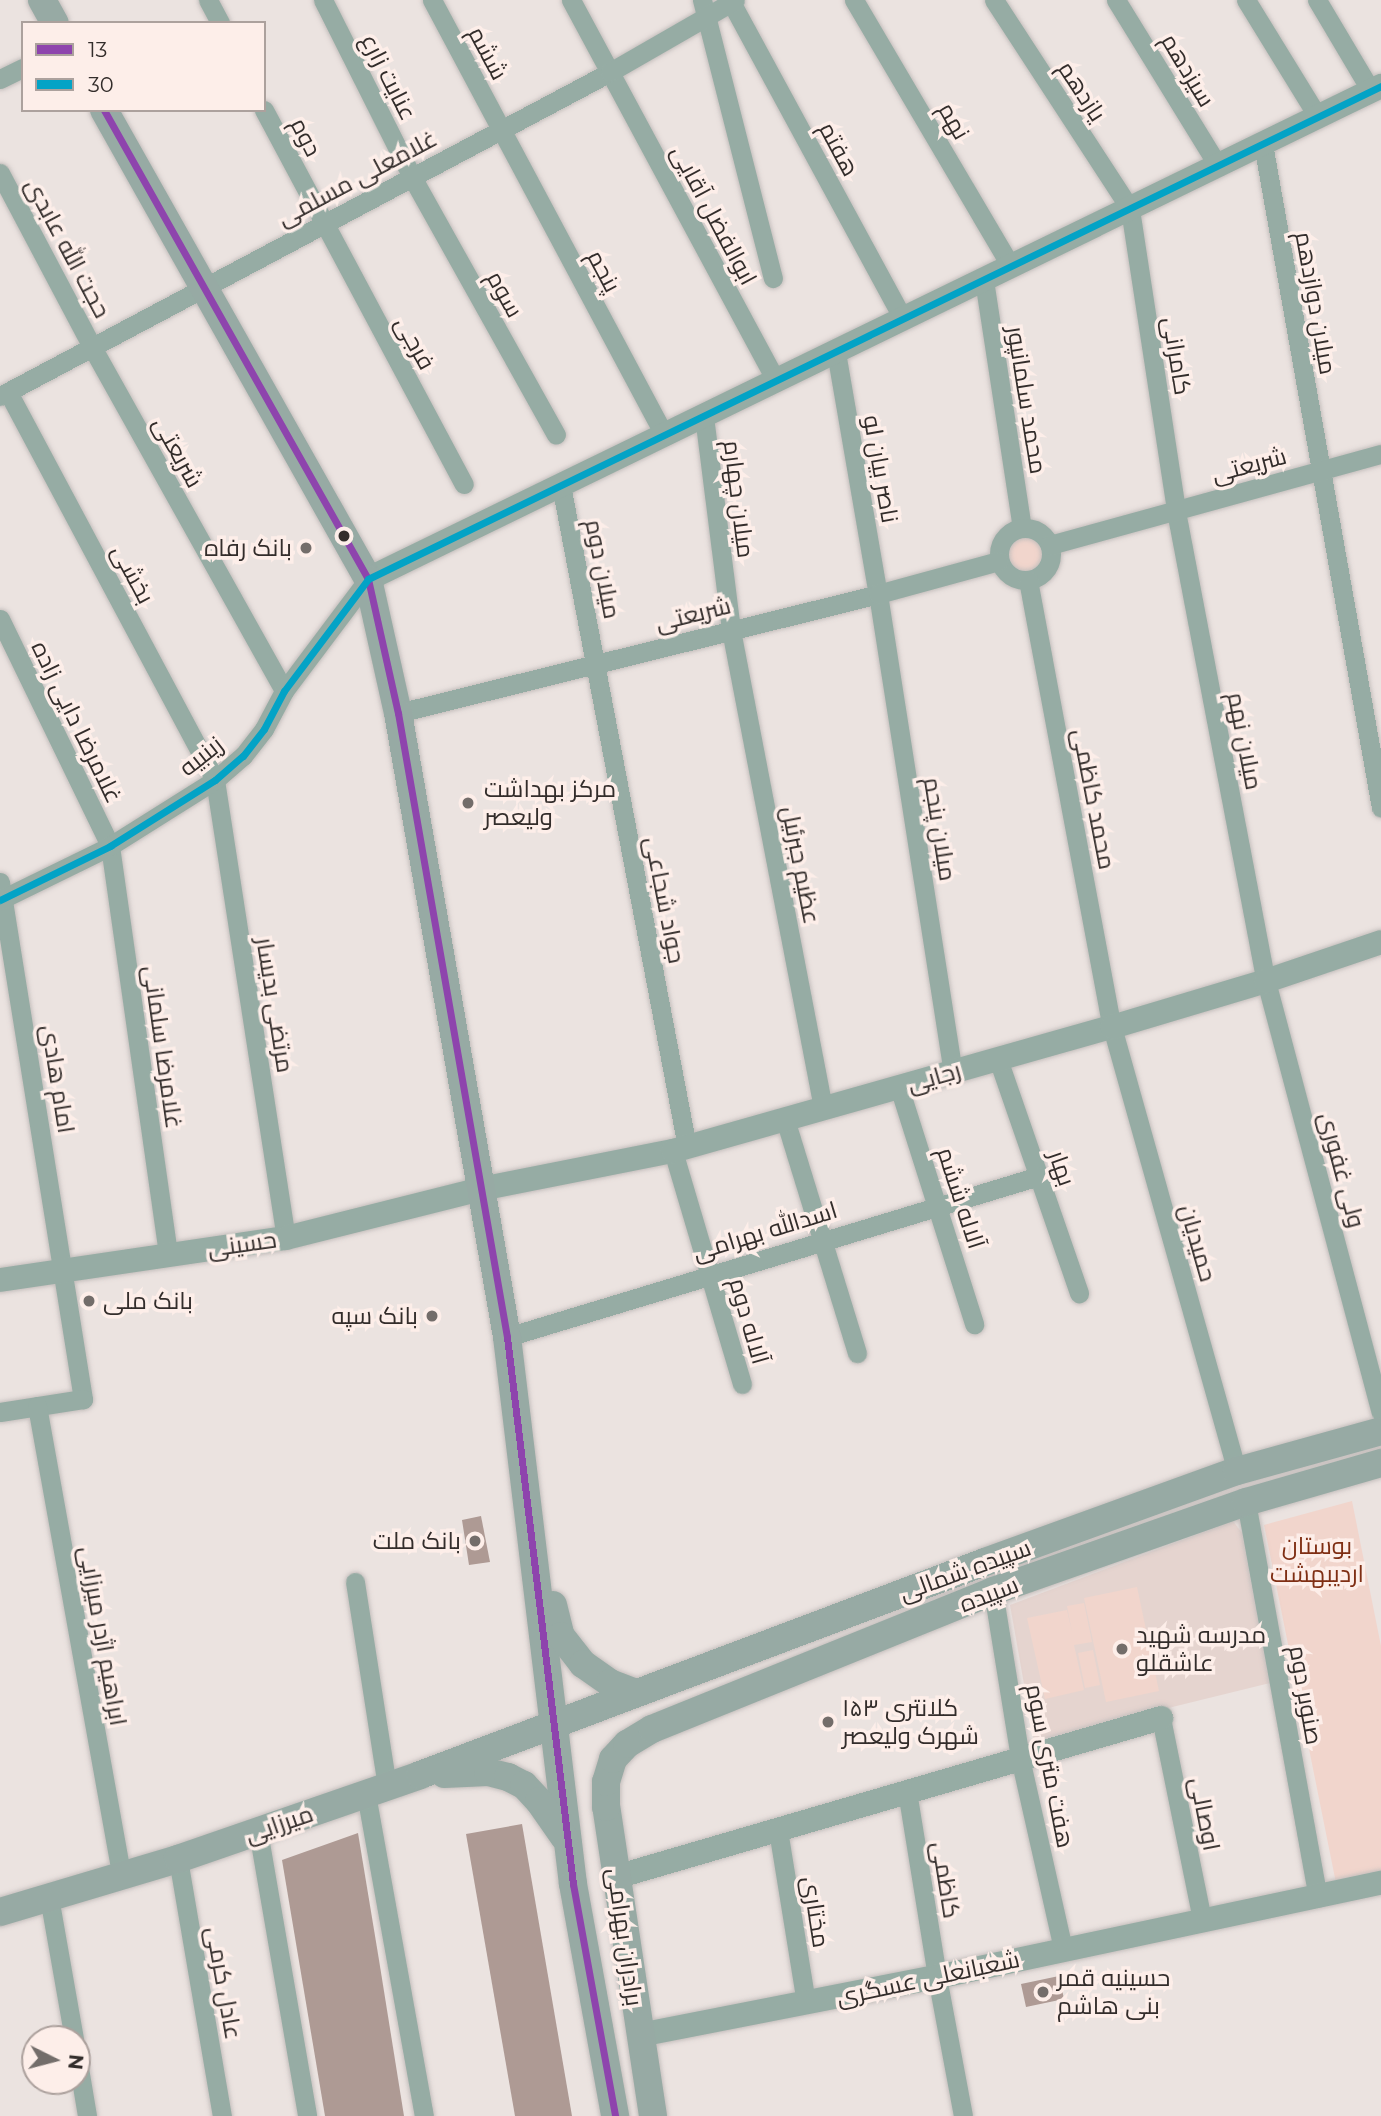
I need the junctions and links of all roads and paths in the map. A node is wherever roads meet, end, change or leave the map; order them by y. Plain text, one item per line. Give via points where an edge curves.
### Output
1 (42, 0) edge
2 (208, 0) edge
3 (323, 0) edge
4 (432, 0) edge
5 (571, 0) edge
6 (854, 0) edge
7 (994, 0) edge
8 (1116, 0) edge
9 (1246, 0) edge
10 (1317, 0) edge
11 (733, 1) edge
12 (705, 8) edge
13 (54, 21) edge
14 (219, 21) edge
15 (21, 69) edge
16 (610, 72) junction
17 (0, 79) edge
18 (1376, 89) edge
19 (105, 112) edge
20 (265, 112) edge
21 (1318, 117) junction
22 (501, 129) junction
23 (1263, 144) junction
24 (1218, 166) junction
25 (0, 173) edge
26 (412, 177) junction
27 (1130, 209) junction
28 (323, 224) junction
29 (1011, 267) junction
30 (773, 278) dead end
31 (984, 280) junction
32 (205, 287) junction
33 (903, 319) junction
34 (92, 347) junction
35 (836, 352) junction
36 (776, 381) junction
37 (3, 391) edge
38 (704, 416) junction
39 (556, 435) dead end
40 (664, 435) junction
41 (1381, 454) edge
42 (1320, 471) junction
43 (464, 484) dead end
44 (561, 485) junction
45 (1176, 511) junction
46 (1022, 528) junction
47 (1050, 545) junction
48 (999, 561) junction
49 (368, 579) junction
50 (1028, 580) junction
51 (878, 594) junction
52 (0, 619) edge
53 (731, 630) junction
54 (596, 663) junction
55 (284, 691) junction
56 (398, 713) junction
57 (215, 780) junction
58 (1381, 808) edge
59 (110, 846) junction
60 (2, 893) edge
61 (1381, 942) edge
62 (1266, 981) junction
63 (1112, 1027) junction
64 (999, 1059) junction
65 (953, 1072) junction
66 (899, 1087) junction
67 (823, 1109) junction
68 (785, 1119) junction
69 (680, 1149) junction
70 (1039, 1176) junction
71 (481, 1189) junction
72 (938, 1205) junction
73 (286, 1238) junction
74 (821, 1240) junction
75 (168, 1254) junction
76 (63, 1269) junction
77 (709, 1273) junction
78 (0, 1280) edge
79 (1079, 1293) dead end
80 (974, 1324) dead end
81 (507, 1337) junction
82 (857, 1353) dead end
83 (742, 1384) dead end
84 (37, 1406) junction
85 (0, 1412) edge
86 (1381, 1412) edge
87 (1381, 1431) edge
88 (1381, 1463) edge
89 (1237, 1471) junction
90 (1245, 1502) junction
91 (1118, 1515) junction
92 (533, 1539) junction
93 (1126, 1544) junction
94 (355, 1582) dead end
95 (913, 1589) junction
96 (993, 1591) junction
97 (924, 1619) junction
98 (636, 1693) junction
99 (1161, 1718) joint
100 (554, 1723) junction
101 (1020, 1758) junction
102 (613, 1759) joint
103 (421, 1775) junction
104 (377, 1790) junction
105 (907, 1791) junction
106 (778, 1830) junction
107 (258, 1831) junction
108 (569, 1853) junction
109 (178, 1859) junction
110 (615, 1870) junction
111 (121, 1875) junction
112 (1381, 1883) edge
113 (49, 1896) junction
114 (1318, 1897) junction
115 (0, 1912) edge
116 (1202, 1920) junction
117 (1063, 1949) junction
118 (937, 1977) junction
119 (806, 2003) junction
120 (72, 2025) edge
121 (640, 2035) junction
122 (84, 2095) edge
123 (88, 2116) edge
124 (222, 2116) edge
125 (307, 2116) edge
126 (424, 2116) edge
127 (615, 2116) edge
128 (653, 2116) edge
129 (964, 2116) edge

1 - 13 main road
2 - 14 street
3 - 26 street, عنایت زارع
4 - 22 street, ششم
5 - 16 street
6 - 29 street, نهم
7 - 27 street, یازدهم
8 - 24 street, سیزدهم
9 - 21 street
10 - 18 street
11 - 12 street, غلامعلی مسلمی
11 - 33 street, هفتم
12 - 16 street, غلامعلی مسلمی
12 - 30 street
15 - 17 street
16 - 22 street, غلامعلی مسلمی
16 - 36 street, ابوالفضل آقایی
18 - 21 street
19 - 32 main road
20 - 28 street, دوم
21 - 23 street
22 - 26 street, غلامعلی مسلمی
22 - 40 street, پنجم
23 - 24 street
23 - 42 street, میلان دوازدهم
24 - 27 street
25 - 34 street, حجت الله عابدی
26 - 28 street, غلامعلی مسلمی
26 - 39 street, سوم
27 - 29 street
27 - 45 street, کامرانی
28 - 32 street, غلامعلی مسلمی
28 - 43 street, فرجی
29 - 31 street
31 - 33 street
31 - 46 street, محمد سلمانپور
32 - 34 street, غلامعلی مسلمی
32 - 49 main road
33 - 35 street
34 - 37 street, غلامعلی مسلمی
34 - 55 street, شریعتی
35 - 36 street
35 - 51 street, ناصر بیان لو
36 - 38 street
37 - 57 street, بخشی
38 - 40 street
38 - 53 street, میلان چهارم
40 - 44 street
41 - 42 street, شریعتی
42 - 45 street, شریعتی
42 - 58 street, میلان دوازدهم
44 - 49 street
44 - 54 street, میلان دوم
45 - 47 street, شریعتی
45 - 62 street, میلان نهم
46 - 47 street via 1039,532
46 - 48 street via 1001,543
47 - 50 street via 1049,564 1037,578
48 - 50 street via 1013,578
48 - 51 street, شریعتی
49 - 55 street, زینبیه
49 - 56 main road
50 - 63 street, محمد کاظمی
51 - 53 street, شریعتی
51 - 65 street, میلان پنجم
52 - 59 street, غلامرضا دایی زاده
53 - 54 street, شریعتی
53 - 67 street, عظیم جبرئیل
54 - 56 street, شریعتی
54 - 69 street, جواد شجاعی
55 - 57 street, زینبیه via 264,729
56 - 71 main road
57 - 59 street, زینبیه
57 - 73 street, مرتضی بدیسار
59 - 60 street, زینبیه
59 - 75 street, غلامرضا سلمانی
60 - 76 street, امام هادی
61 - 62 street, رجایی
62 - 63 street, رجایی
62 - 86 street, ولی غفوری
63 - 64 street, رجایی
63 - 89 street, حمیدیان
64 - 65 street, رجایی
64 - 70 street, بهار
65 - 66 street, رجایی
66 - 67 street, رجایی
66 - 72 street, آلاله ششم
67 - 68 street, رجایی
68 - 69 street, رجایی
68 - 74 street
69 - 71 street, رجایی
69 - 77 street, آلاله دوم
70 - 72 street, اسدالله بهرامی
70 - 79 street, بهار
71 - 73 street, حسینی
71 - 81 main road
72 - 74 street, اسدالله بهرامی
72 - 80 street, آلاله ششم
73 - 75 street, حسینی
74 - 77 street, اسدالله بهرامی
74 - 82 street
75 - 76 street, حسینی
76 - 78 street, حسینی
76 - 84 street via 83,1399
77 - 81 street, اسدالله بهرامی
77 - 83 street, آلاله دوم
81 - 92 main road
84 - 85 street
84 - 111 street, ابراهیم اژدر میرزایی
87 - 89 main road, سپیده شمالی
88 - 90 main road, سپیده
89 - 91 main road, سپیده شمالی
90 - 93 main road, سپیده
90 - 114 street, صنوبر دوم
91 - 93 main road
91 - 95 main road, سپیده شمالی
92 - 98 main road via 561,1636 583,1664 610,1684
92 - 100 main road, برادران بهرامی
93 - 96 main road, سپیده
94 - 104 street
95 - 97 main road
95 - 98 main road, سپیده شمالی
96 - 97 main road, سپیده
96 - 101 street, هفت متری سوم
97 - 102 main road, سپیده via 652,1729
98 - 100 main road, سپیده شمالی
99 - 101 street
99 - 116 street, اوصالی
100 - 103 main road, میرزایی
100 - 108 main road, برادران بهرامی
101 - 105 street
101 - 117 street, هفت متری سوم
102 - 110 main road, برادران بهرامی via 606,1782
103 - 104 main road, میرزایی
103 - 108 main road via 488,1772 524,1785 539,1801
104 - 107 main road, میرزایی
104 - 126 street
105 - 106 street
105 - 118 street, کاظمی
106 - 110 street
106 - 119 street, مختاری
107 - 109 main road, میرزایی
107 - 125 street
108 - 110 main road via 583,1839 599,1847
108 - 127 main road, برادران بهرامی
109 - 111 main road, میرزایی
109 - 124 street, عادل کرمی
110 - 121 main road, برادران بهرامی
111 - 113 main road, میرزایی
112 - 114 street, شعبانعلی عسگری
113 - 115 main road, میرزایی
113 - 120 street
114 - 116 street, شعبانعلی عسگری
116 - 117 street, شعبانعلی عسگری
117 - 118 street, شعبانعلی عسگری
118 - 119 street, شعبانعلی عسگری
118 - 129 street, کاظمی
119 - 121 street, شعبانعلی عسگری
121 - 128 main road, برادران بهرامی
122 - 123 street

